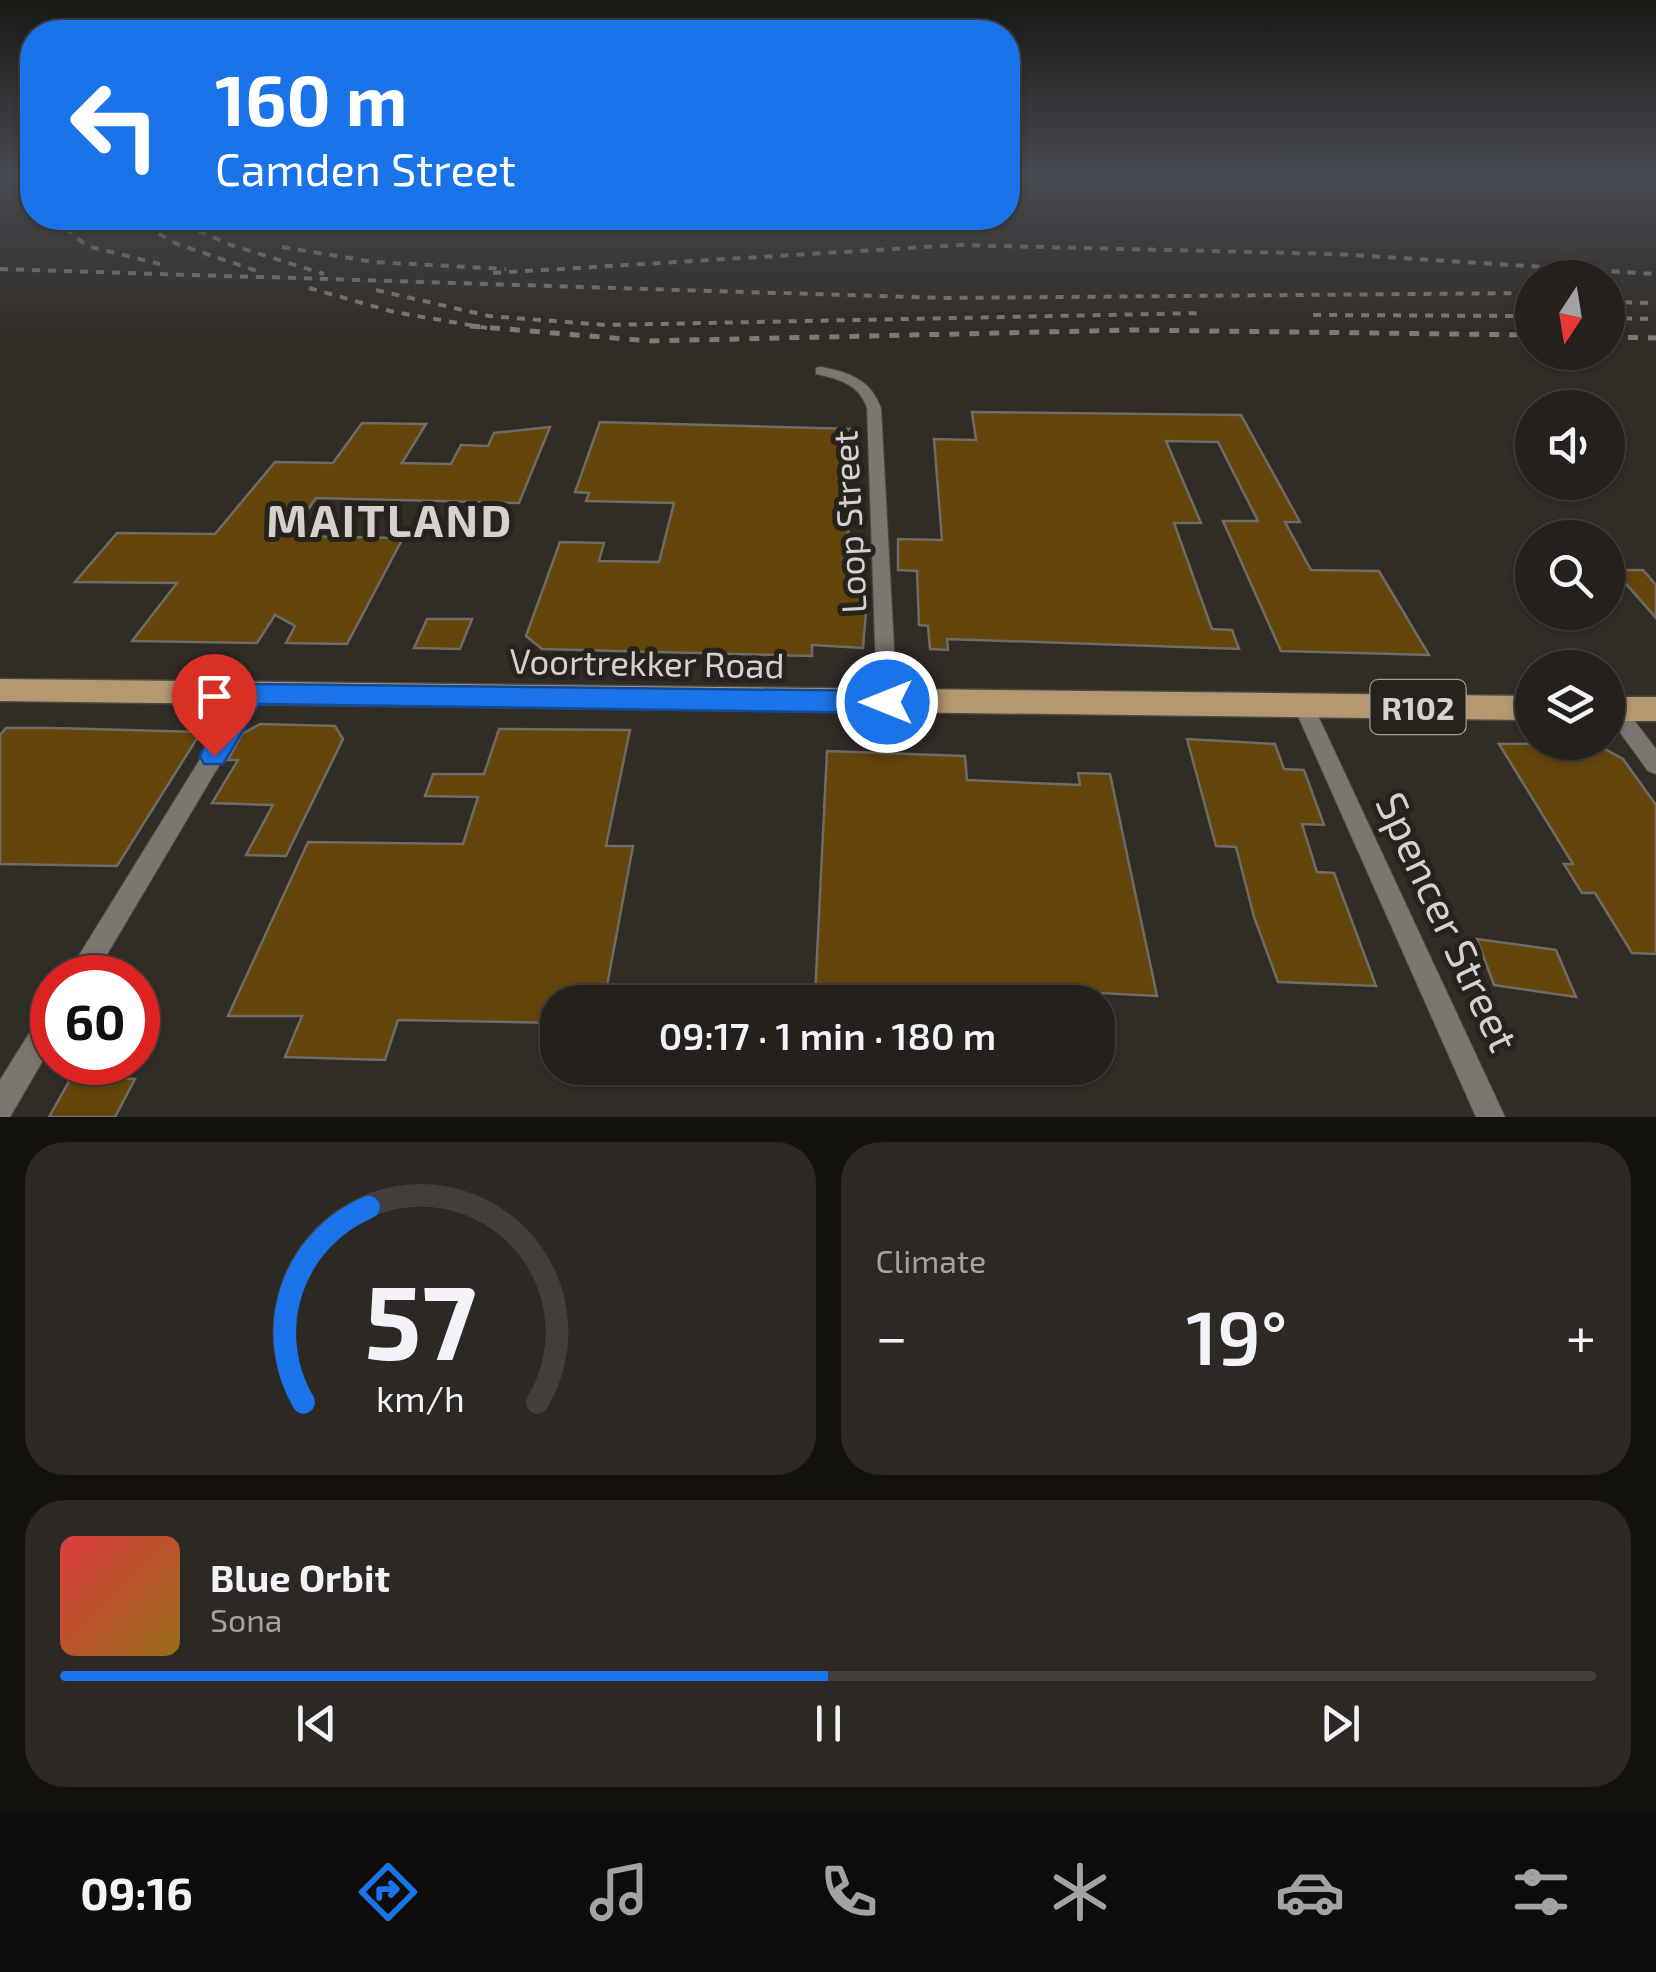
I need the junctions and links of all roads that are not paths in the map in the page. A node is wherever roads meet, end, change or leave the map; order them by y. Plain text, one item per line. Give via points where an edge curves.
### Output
1 (821, 370) dead end
2 (251, 694) junction
3 (4, 695) edge
4 (887, 702) junction
5 (1304, 707) junction
6 (1515, 708) edge
7 (1625, 709) edge
8 (1656, 710) edge
9 (1625, 726) edge
10 (1656, 765) edge
11 (92, 955) edge
12 (30, 1057) edge
13 (0, 1107) edge
14 (1491, 1117) edge

1 - 4 street, Loop Street via 856,381 874,408
2 - 3 main road, Voortrekker Road / R102
2 - 4 main road, Voortrekker Road / R102
2 - 11 street
4 - 5 main road, Voortrekker Road / R102
5 - 6 main road, Voortrekker Road / R102
5 - 14 street, Spencer Street
7 - 8 main road
9 - 10 street
12 - 13 street

